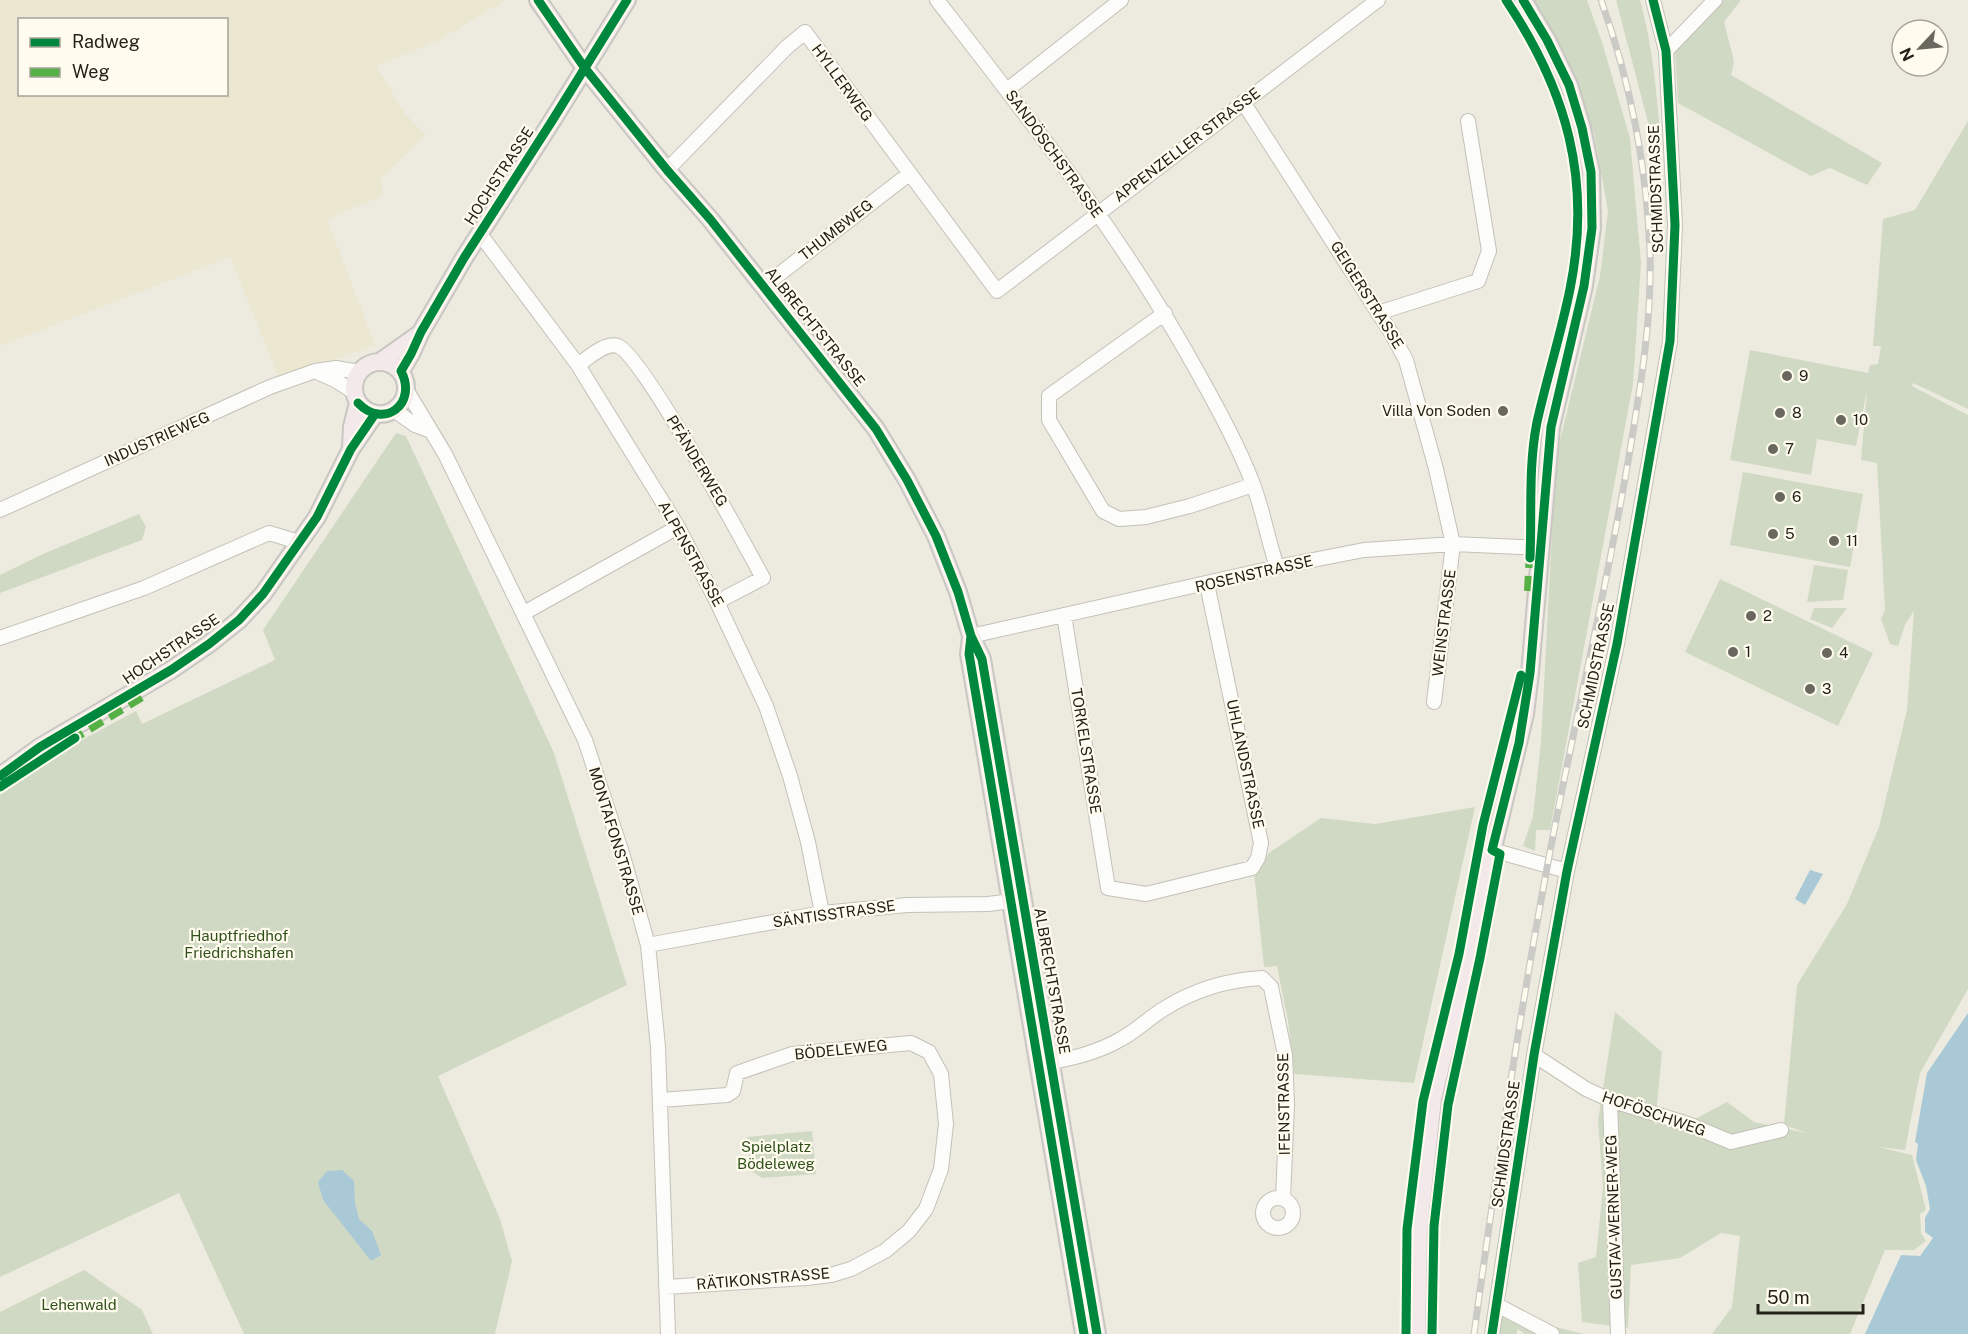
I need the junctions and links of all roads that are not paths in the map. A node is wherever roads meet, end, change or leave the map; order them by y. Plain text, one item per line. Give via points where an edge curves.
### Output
1 (538, 0) edge
2 (627, 0) edge
3 (937, 0) edge
4 (1121, 0) edge
5 (1378, 0) edge
6 (1523, 0) edge
7 (1653, 0) edge
8 (1715, 0) edge
9 (1666, 51) junction
10 (584, 68) junction
11 (1007, 90) junction
12 (1243, 102) junction
13 (1468, 121) dead end
14 (667, 170) junction
15 (909, 174) junction
16 (1098, 213) junction
17 (480, 234) junction
18 (764, 286) junction
19 (997, 291) joint
20 (1165, 313) junction
21 (1378, 313) junction
22 (421, 332) junction
23 (381, 361) junction
24 (578, 365) junction
25 (315, 371) junction
26 (401, 371) junction
27 (359, 372) junction
28 (407, 391) junction
29 (356, 398) junction
30 (394, 410) junction
31 (375, 414) junction
32 (431, 431) junction
33 (351, 449) junction
34 (1253, 485) junction
35 (0, 510) edge
36 (678, 527) junction
37 (300, 542) junction
38 (1453, 544) junction
39 (1540, 548) junction
40 (1276, 567) junction
41 (1208, 584) junction
42 (717, 602) junction
43 (524, 613) junction
44 (1064, 615) junction
45 (971, 636) junction
46 (0, 638) edge
47 (1434, 702) dead end
48 (0, 776) edge
49 (1492, 850) junction
50 (1567, 871) junction
51 (1108, 888) joint
52 (1016, 901) junction
53 (822, 913) junction
54 (648, 945) junction
55 (929, 1052) joint
56 (1534, 1055) junction
57 (1044, 1064) junction
58 (661, 1100) junction
59 (1610, 1100) junction
60 (1781, 1130) dead end
61 (1283, 1199) dead end
62 (666, 1287) junction
63 (1497, 1305) junction
64 (668, 1334) edge
65 (1084, 1334) edge
66 (1097, 1334) edge
67 (1417, 1334) edge
68 (1492, 1334) edge
69 (1552, 1334) edge
70 (1618, 1334) edge

1 - 10 main road, ALBRECHTSTRASSE
2 - 10 main road, HOCHSTRASSE
3 - 11 street, SANDÖSCHSTRASSE
4 - 11 street
5 - 12 street, APPENZELLER STRASSE
6 - 39 main road via 1569,86 1591,172 1592,228 1584,286 1551,427
7 - 9 street, SCHMIDSTRASSE
8 - 9 street
9 - 50 street, SCHMIDSTRASSE via 1675,225 1670,341 1617,644
10 - 14 main road, ALBRECHTSTRASSE
10 - 17 main road, HOCHSTRASSE
11 - 16 street, SANDÖSCHSTRASSE
12 - 16 street, APPENZELLER STRASSE
12 - 21 street, GEIGERSTRASSE
13 - 21 street via 1489,251 1478,281
14 - 15 street, HYLLERWEG via 805,32
14 - 18 main road, ALBRECHTSTRASSE
15 - 18 street, THUMBWEG
15 - 19 street, HYLLERWEG
16 - 19 street, APPENZELLER STRASSE
16 - 20 street, SANDÖSCHSTRASSE
17 - 22 main road, HOCHSTRASSE
17 - 24 street, ALPENSTRASSE
18 - 45 main road, ALBRECHTSTRASSE via 876,429 901,470 936,536
20 - 34 street, SANDÖSCHSTRASSE via 1217,408
20 - 34 street via 1049,396 1049,420 1103,511 1119,519 1190,506
21 - 38 street, GEIGERSTRASSE via 1406,360
22 - 23 main road, HOCHSTRASSE
22 - 26 main road, HOCHSTRASSE
23 - 26 main road
23 - 27 main road via 370,363
24 - 36 street, ALPENSTRASSE
24 - 42 street, PFÄNDERWEG via 607,346 624,349 714,488 763,578
25 - 27 street, INDUSTRIEWEG via 336,368
25 - 29 street via 335,380
25 - 35 street, INDUSTRIEWEG via 270,387
26 - 28 main road
27 - 29 main road
28 - 30 main road
28 - 32 street, MONTAFONSTRASSE
29 - 31 main road
29 - 33 main road, HOCHSTRASSE
30 - 31 main road
30 - 32 street
31 - 33 main road, HOCHSTRASSE
32 - 43 street, MONTAFONSTRASSE
33 - 37 main road, HOCHSTRASSE via 326,502
34 - 40 street, SANDÖSCHSTRASSE
36 - 42 street, ALPENSTRASSE
36 - 43 street
37 - 46 street via 269,533 144,588
37 - 48 main road, HOCHSTRASSE via 263,594 209,644 40,747
38 - 39 street, ROSENSTRASSE
38 - 40 street, ROSENSTRASSE via 1364,550
38 - 47 street, WEINSTRASSE
39 - 49 main road via 1525,714
40 - 41 street, ROSENSTRASSE
41 - 44 street, ROSENSTRASSE
41 - 51 street, UHLANDSTRASSE via 1259,825 1262,843 1258,858 1252,868 1146,894
42 - 53 street, ALPENSTRASSE via 766,706 808,842
43 - 54 street, MONTAFONSTRASSE via 585,740
44 - 45 street, ROSENSTRASSE
44 - 51 street, TORKELSTRASSE
45 - 52 main road, ALBRECHTSTRASSE via 969,654
49 - 50 street
49 - 67 main road via 1433,1099 1419,1229
50 - 56 street, SCHMIDSTRASSE
52 - 53 street, SÄNTISSTRASSE
52 - 57 main road, ALBRECHTSTRASSE
53 - 54 street, SÄNTISSTRASSE
54 - 58 street, MONTAFONSTRASSE
55 - 58 street, BÖDELEWEG via 911,1043 792,1054 737,1073 727,1095
55 - 62 street, RÄTIKONSTRASSE via 941,1074 946,1124 941,1169 926,1209 909,1231 885,1251 831,1275
56 - 59 street, HOFÖSCHWEG
56 - 63 street, SCHMIDSTRASSE
57 - 61 street, IFENSTRASSE via 1093,1053 1208,987 1262,978 1272,987 1284,1056 1287,1104
57 - 65 main road, ALBRECHTSTRASSE
57 - 66 main road, ALBRECHTSTRASSE
58 - 62 street, MONTAFONSTRASSE
59 - 60 street, HOFÖSCHWEG via 1731,1142
59 - 70 street, GUSTAV-WERNER-WEG
62 - 64 street, MONTAFONSTRASSE
63 - 68 street, SCHMIDSTRASSE
63 - 69 street

